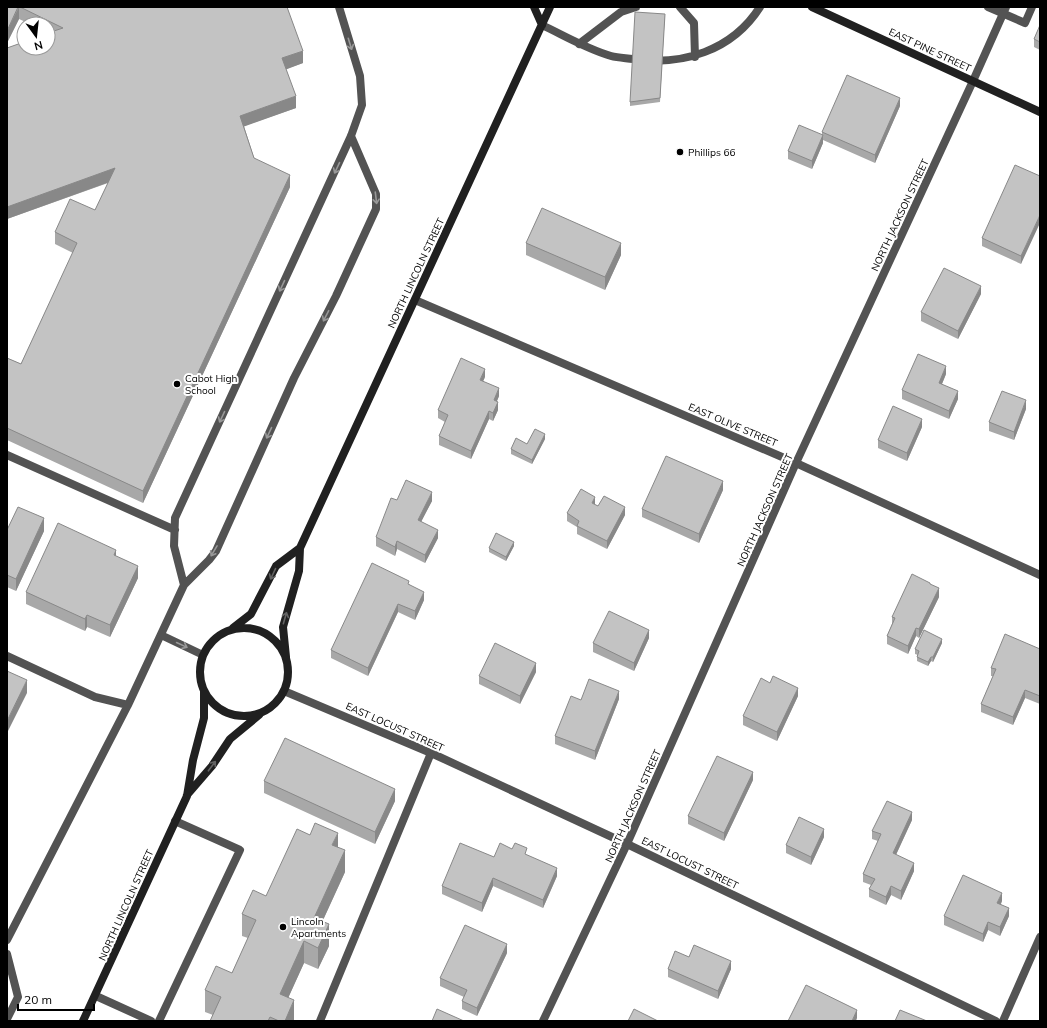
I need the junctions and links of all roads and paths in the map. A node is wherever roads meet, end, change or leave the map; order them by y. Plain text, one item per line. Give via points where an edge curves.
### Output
1 (339, 7) edge
2 (534, 7) edge
3 (550, 7) edge
4 (636, 7) edge
5 (680, 7) edge
6 (760, 7) edge
7 (812, 7) edge
8 (988, 7) edge
9 (1032, 7) edge
10 (1004, 10) edge
11 (542, 25) junction
12 (579, 44) junction
13 (695, 57) junction
14 (973, 80) junction
15 (1040, 112) edge
16 (351, 136) junction
17 (415, 300) junction
18 (7, 455) edge
19 (796, 463) junction
20 (175, 530) junction
21 (300, 548) junction
22 (1040, 575) edge
23 (184, 585) junction
24 (230, 630) junction
25 (161, 635) junction
26 (203, 655) junction
27 (7, 656) edge
28 (286, 657) junction
29 (284, 690) junction
30 (204, 692) junction
31 (128, 705) junction
32 (260, 714) junction
33 (431, 753) junction
34 (187, 796) junction
35 (175, 821) junction
36 (627, 844) junction
37 (1040, 937) edge
38 (7, 940) edge
39 (7, 954) edge
40 (96, 996) junction
41 (7, 1019) edge
42 (83, 1021) edge
43 (151, 1021) edge
44 (159, 1021) edge
45 (320, 1021) edge
46 (543, 1021) edge
47 (996, 1021) edge
48 (1003, 1021) edge

1 -> 16 street via 360,76 362,105
2 - 11 street
3 - 11 street, NORTH LINCOLN STREET
4 - 12 street via 621,12
5 - 13 street via 694,23
6 - 13 street via 753,18 729,40
7 - 14 street, EAST PINE STREET
8 - 10 street
9 - 10 street via 1025,23
10 - 14 street, NORTH JACKSON STREET
11 - 12 street
11 - 17 street, NORTH LINCOLN STREET
12 - 13 street via 613,57 654,62
14 - 15 street, EAST PINE STREET
14 - 19 street, NORTH JACKSON STREET
16 -> 20 street via 175,518
16 -> 23 street via 376,194 376,209 294,378 216,550
17 - 19 street, EAST OLIVE STREET
17 - 21 street, NORTH LINCOLN STREET
18 - 20 street
19 - 22 street, EAST OLIVE STREET
19 - 36 street, NORTH JACKSON STREET
20 - 23 street via 174,546
21 -> 24 street, NORTH LINCOLN STREET via 276,566 251,614
28 -> 21 street, NORTH LINCOLN STREET via 283,627 299,571
23 - 25 street
24 - 26 street, NORTH LINCOLN STREET via 212,641
24 - 28 street, NORTH LINCOLN STREET via 241,628 263,632 273,638
25 -> 26 street
25 - 31 street
26 - 30 street, NORTH LINCOLN STREET via 199,670
27 - 31 street via 95,697
28 - 29 street, NORTH LINCOLN STREET via 288,668
29 - 32 street, NORTH LINCOLN STREET via 274,704
29 - 33 street, EAST LOCUST STREET
30 - 32 street, NORTH LINCOLN STREET via 217,708 227,713 237,716
30 - 34 street, NORTH LINCOLN STREET via 204,718
31 - 38 street
34 -> 32 street, NORTH LINCOLN STREET via 230,739
33 - 36 street, EAST LOCUST STREET
33 - 45 street
34 - 35 street, NORTH LINCOLN STREET
35 - 40 street, NORTH LINCOLN STREET
35 - 44 street via 240,850
36 - 46 street, NORTH JACKSON STREET
36 - 47 street, EAST LOCUST STREET
37 - 48 street
39 - 41 street via 18,997
40 - 42 street, NORTH LINCOLN STREET
40 - 43 street

